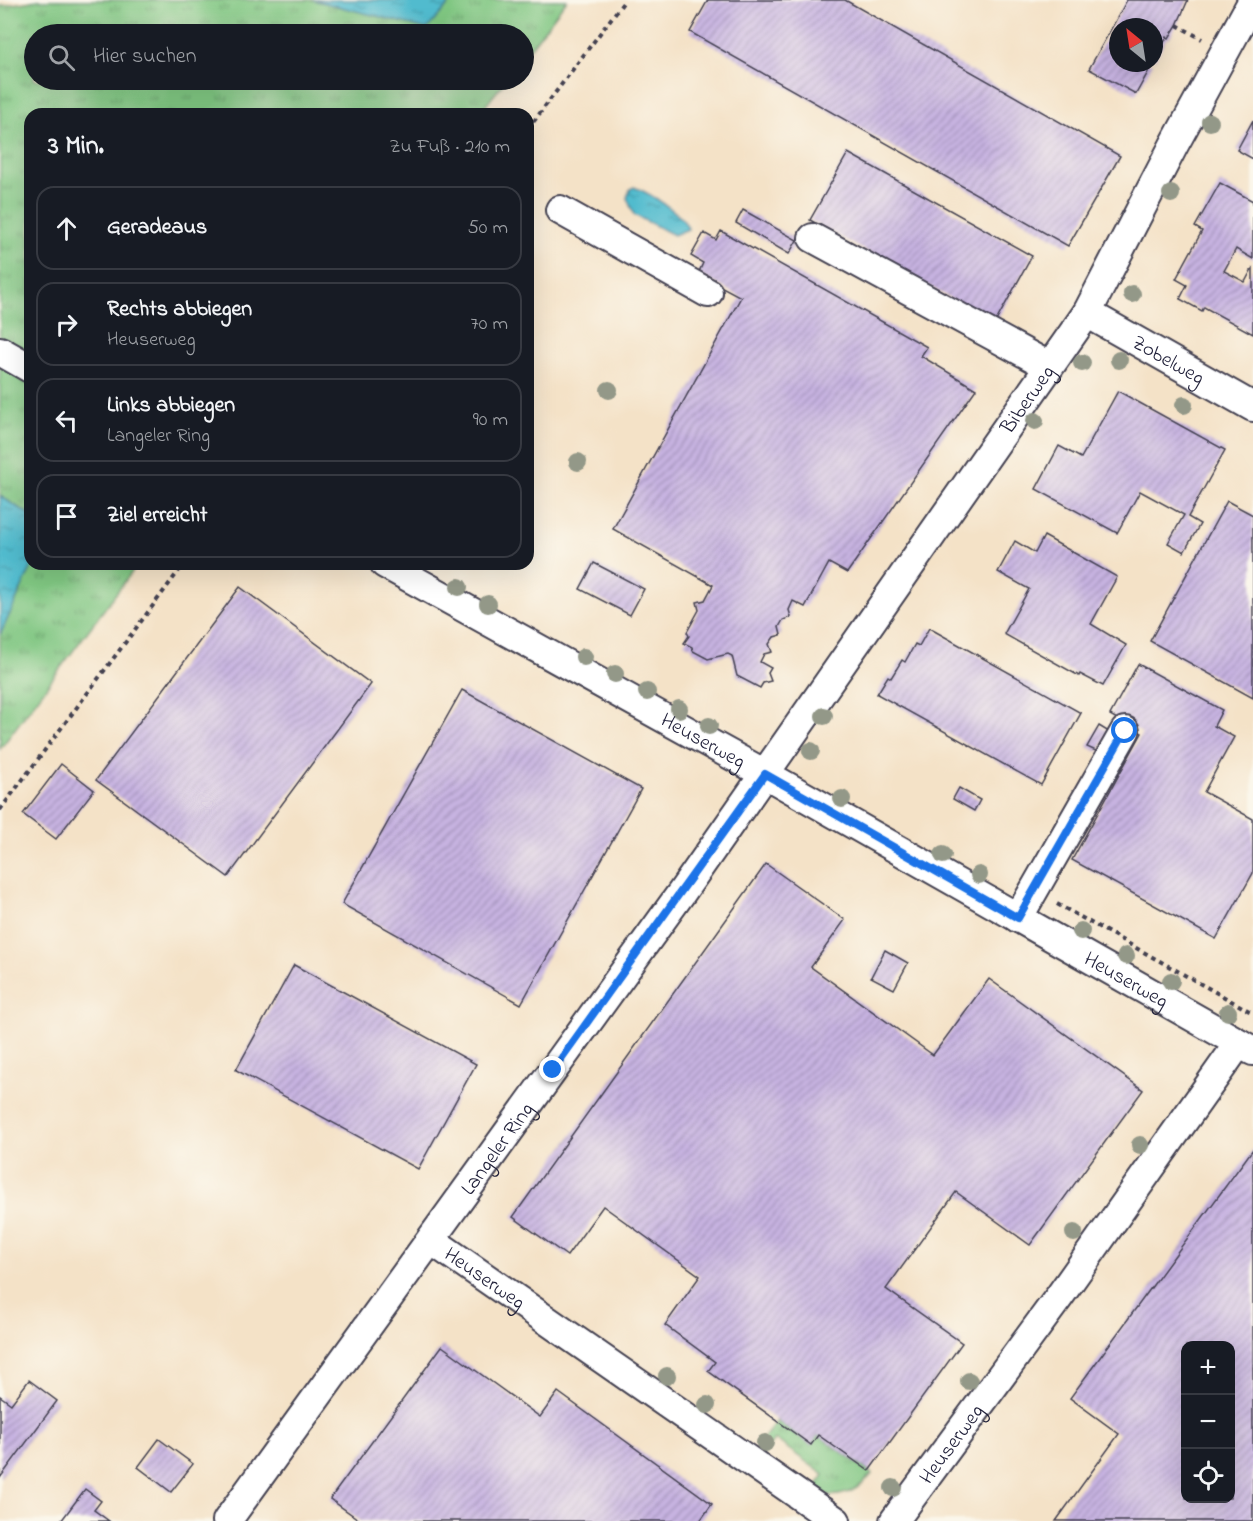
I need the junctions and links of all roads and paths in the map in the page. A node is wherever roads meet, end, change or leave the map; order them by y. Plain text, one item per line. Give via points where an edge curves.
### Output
1 (625, 0) edge
2 (1253, 0) edge
3 (534, 121) edge
4 (560, 210) dead end
5 (813, 238) dead end
6 (708, 293) dead end
7 (1087, 313) junction
8 (0, 351) edge
9 (24, 365) edge
10 (1049, 366) junction
11 (1253, 407) edge
12 (180, 570) edge
13 (397, 570) edge
14 (1125, 731) dead end
15 (765, 774) junction
16 (0, 810) edge
17 (1018, 918) junction
18 (1246, 1047) edge
19 (431, 1240) junction
20 (227, 1521) edge
21 (836, 1521) edge
22 (894, 1521) edge

1 - 3 path
2 - 7 street, Biberweg
4 - 6 street
5 - 10 street
7 - 10 street, Biberweg
7 - 11 street, Zobelweg
8 - 9 street
10 - 15 street, Biberweg
12 - 16 path
13 - 15 street, Heuserweg
14 - 17 street
15 - 17 street, Heuserweg
15 - 19 street, Langeler Ring
17 - 18 street, Heuserweg
18 - 22 street, Heuserweg
19 - 20 street, Langeler Ring
19 - 21 street, Heuserweg

